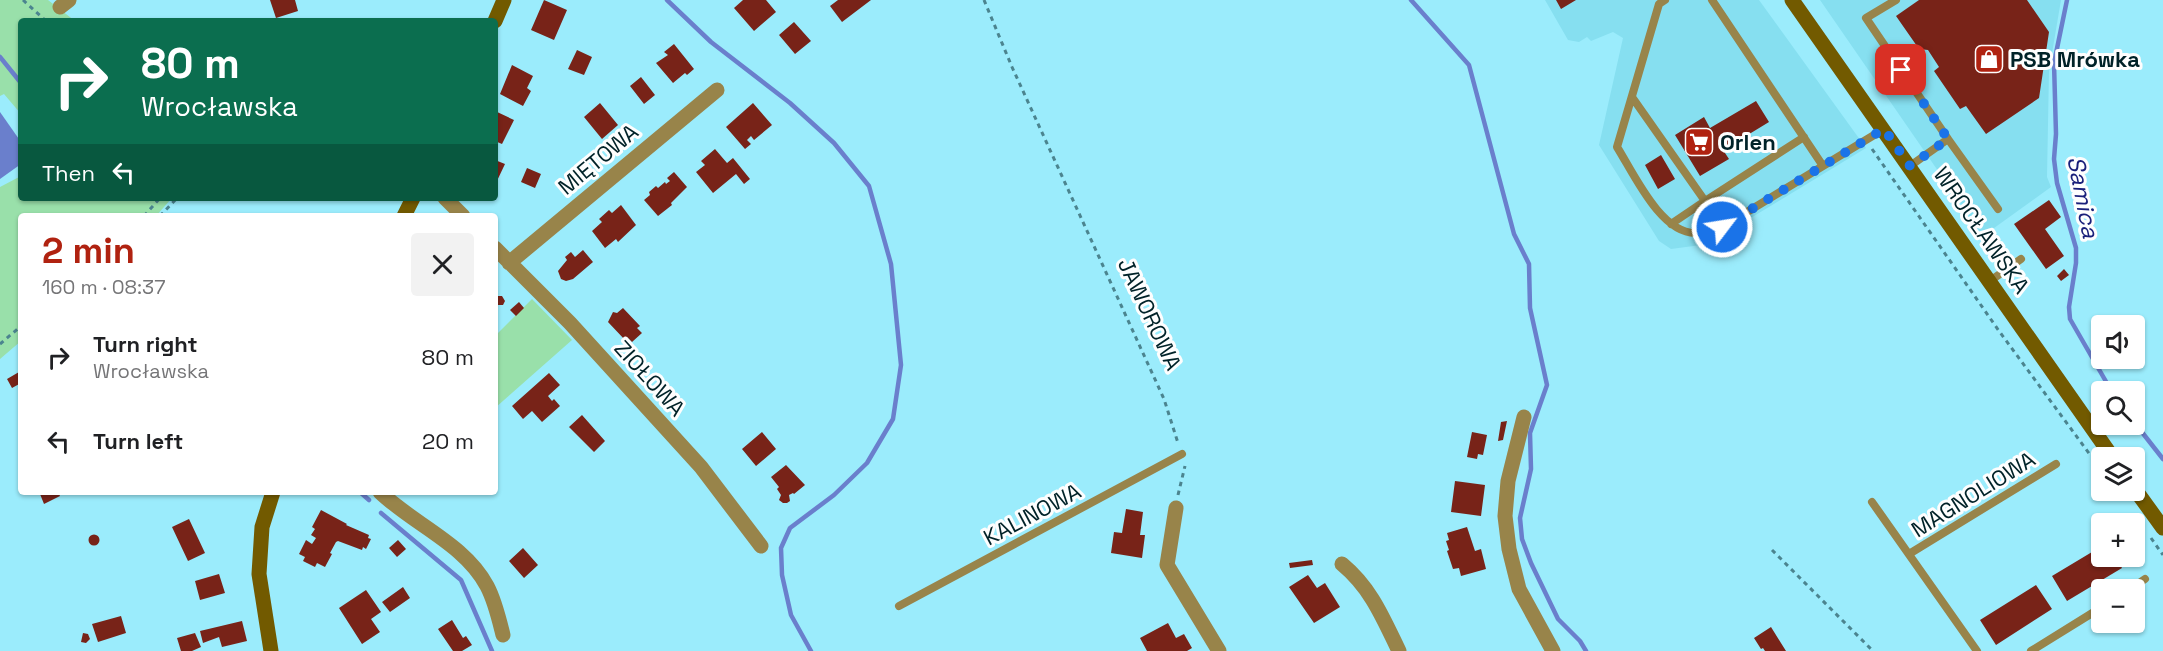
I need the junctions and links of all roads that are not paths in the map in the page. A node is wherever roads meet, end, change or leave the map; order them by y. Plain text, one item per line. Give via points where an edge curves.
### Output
1 (504, 0) edge
2 (1665, 0) edge
3 (1712, 0) edge
4 (1792, 0) edge
5 (1896, 0) edge
6 (496, 18) edge
7 (717, 90) dead end
8 (1632, 97) junction
9 (1884, 129) junction
10 (1804, 137) junction
11 (1948, 139) junction
12 (1823, 166) junction
13 (1910, 166) junction
14 (448, 201) edge
15 (1704, 201) junction
16 (1998, 209) dead end
17 (460, 213) edge
18 (1671, 224) junction
19 (1722, 227) junction
20 (498, 251) edge
21 (2021, 259) dead end
22 (509, 263) junction
23 (1990, 281) junction
24 (1524, 417) dead end
25 (2105, 447) edge
26 (1182, 454) road end
27 (2056, 464) dead end
28 (272, 495) edge
29 (384, 495) edge
30 (1872, 501) dead end
31 (2143, 501) edge
32 (1176, 508) road end
33 (2163, 528) edge
34 (761, 546) dead end
35 (1909, 554) junction
36 (1342, 564) dead end
37 (899, 606) dead end
38 (2091, 613) edge
39 (503, 635) dead end
40 (271, 651) edge
41 (1219, 651) edge
42 (1399, 651) edge
43 (1554, 651) edge
44 (1977, 651) edge
45 (2031, 651) edge

1 - 6 main road
2 - 8 lane via 1659,4
3 - 10 lane
4 - 9 main road, WROCŁAWSKA
5 - 11 lane via 1866,18
7 - 22 street, MIĘTOWA
8 - 15 lane
8 - 18 lane via 1617,147 1660,215
9 - 12 lane
9 - 13 main road, WROCŁAWSKA
10 - 12 lane
10 - 15 lane
11 - 13 lane
11 - 16 lane
12 - 19 lane
13 - 23 main road, WROCŁAWSKA
14 - 17 street
15 - 18 lane
15 - 19 lane
18 - 19 lane via 1678,230 1695,233
20 - 22 street, ZIOŁOWA
21 - 23 lane
22 - 34 street, ZIOŁOWA via 570,323 700,467
23 - 25 main road, WROCŁAWSKA
24 - 43 street via 1508,481 1506,527 1519,589
26 - 37 lane, KALINOWA
27 - 35 lane, MAGNOLIOWA
28 - 40 main road via 262,527 259,574
29 - 39 street via 475,569 487,586
30 - 35 lane, MAGNOLIOWA
31 - 33 main road
32 - 41 street via 1167,565
35 - 44 lane, MAGNOLIOWA
36 - 42 street via 1364,585
38 - 45 lane

